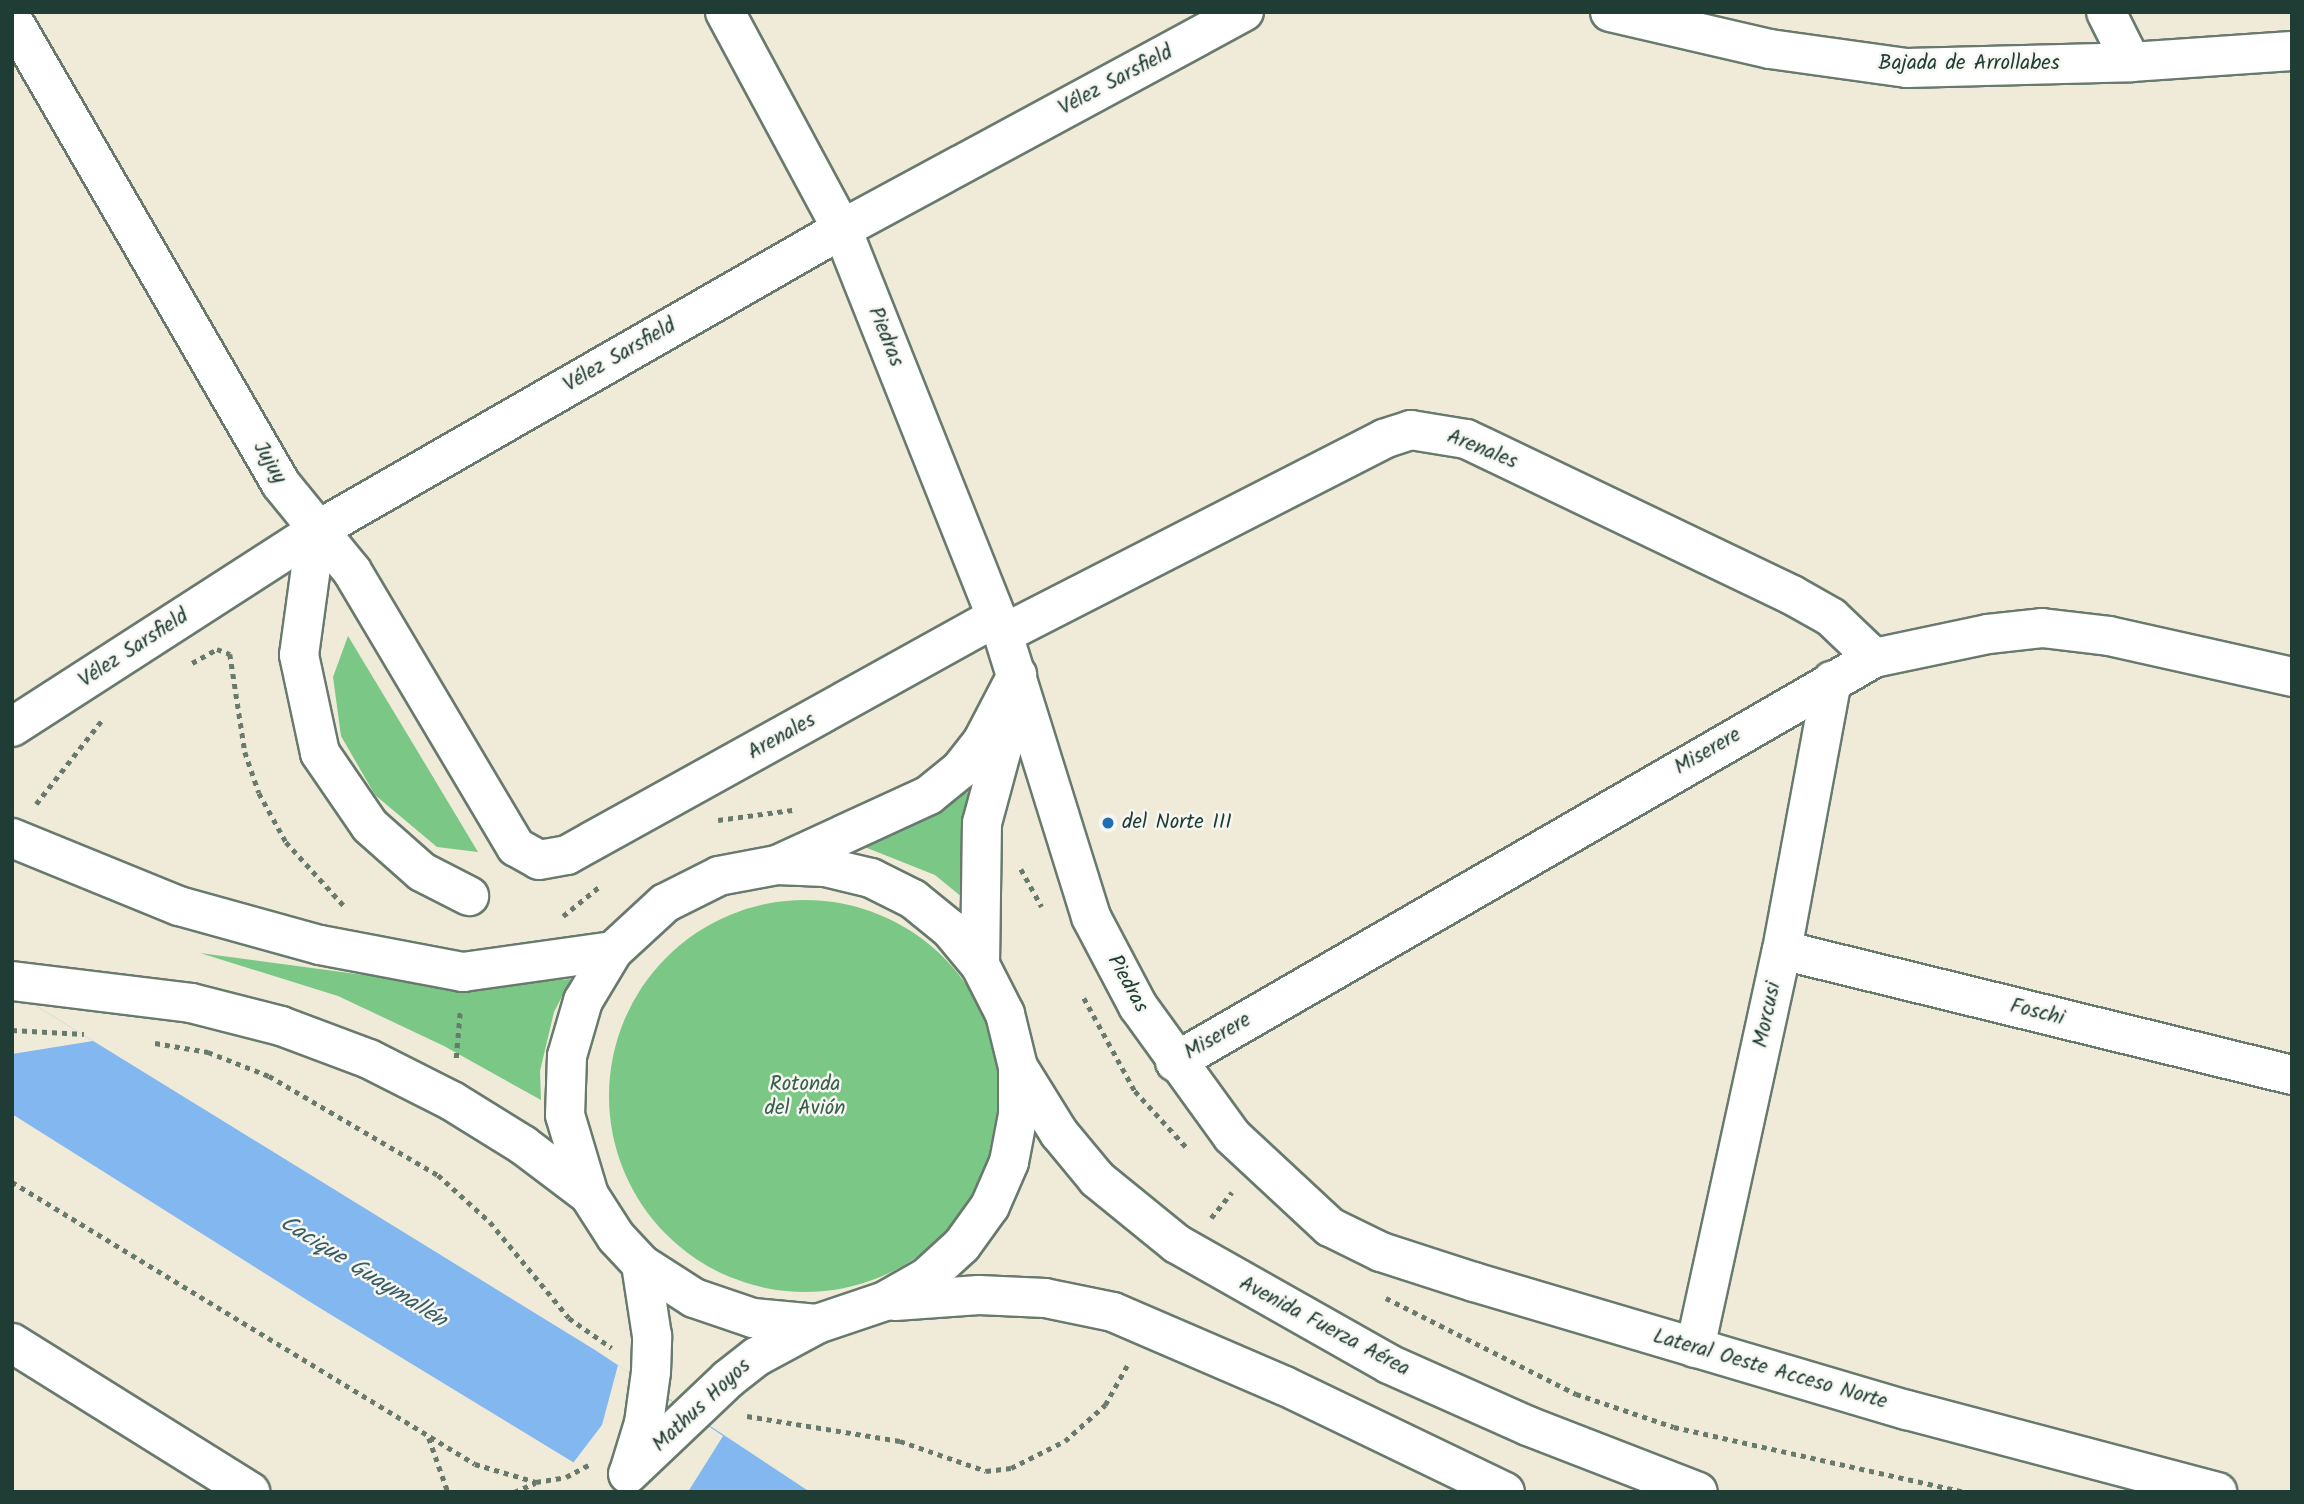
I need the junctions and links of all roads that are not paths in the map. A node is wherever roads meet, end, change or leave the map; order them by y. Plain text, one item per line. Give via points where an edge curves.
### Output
1 (725, 12) edge
2 (1244, 12) edge
3 (1610, 12) edge
4 (2106, 12) edge
5 (12, 19) edge
6 (2292, 51) edge
7 (2131, 62) junction
8 (842, 229) junction
9 (316, 531) junction
10 (1000, 625) junction
11 (1874, 658) junction
12 (2292, 677) edge
13 (1019, 680) junction
14 (1832, 681) junction
15 (12, 727) edge
16 (12, 838) edge
17 (567, 855) joint
18 (778, 865) junction
19 (469, 896) dead end
20 (1782, 950) junction
21 (612, 951) junction
22 (980, 965) junction
23 (12, 981) edge
24 (1175, 1062) junction
25 (1018, 1067) junction
26 (2292, 1075) edge
27 (589, 1195) junction
28 (1330, 1227) joint
29 (641, 1264) junction
30 (886, 1301) junction
31 (817, 1324) junction
32 (12, 1342) edge
33 (1695, 1348) junction
34 (624, 1486) edge
35 (250, 1492) edge
36 (1506, 1492) edge
37 (1698, 1492) edge
38 (2217, 1492) edge

1 - 8 main road, Piedras
2 - 8 main road, Vélez Sarsfield
3 - 7 main road, Bajada de Arrollabes via 1850,63 1907,68
4 - 7 main road
5 - 9 main road, Jujuy via 281,484
6 - 7 main road, Bajada de Arrollabes
8 - 9 main road, Vélez Sarsfield
8 - 10 main road, Piedras
9 - 15 main road, Vélez Sarsfield
9 - 17 main road, Jujuy via 352,571 516,847 539,860
9 - 19 main road via 299,655 320,753 370,825 422,872
10 - 11 main road, Arenales via 1411,430 1466,439 1780,589 1831,617
10 - 13 main road, Piedras
10 - 17 main road, Arenales
11 - 12 main road, Miserere via 1988,634 2042,628 2109,636
11 - 14 main road, Miserere
13 - 18 main road via 982,742 960,770 929,795
13 - 22 main road via 982,823
13 - 24 main road, Piedras via 1091,918 1138,1006
14 - 20 main road, Morcusi
14 - 24 main road, Miserere
16 - 21 main road via 179,906 320,945 463,972
18 - 21 main road via 719,876 665,903
18 - 22 main road via 825,867 871,878 913,900 950,929
20 - 26 main road, Foschi
20 - 33 main road, Morcusi
21 - 27 main road via 583,1001 567,1056 565,1115
22 - 25 main road via 1005,1014
23 - 27 main road via 191,1003 281,1027 369,1059 452,1101 523,1145
24 - 28 main road, Piedras via 1232,1136
25 - 30 main road via 1018,1115 1009,1162 990,1206 962,1245 927,1277
25 - 37 main road, Avenida Fuerza Aérea via 1059,1133 1097,1178 1188,1251 1389,1364 1528,1426
27 - 29 main road via 615,1237
28 - 33 main road, Lateral Oeste Acceso Norte via 1381,1252
29 - 31 main road via 694,1298 753,1318
29 - 34 main road, Mathus Hoyos via 652,1336 650,1386
30 - 31 main road
30 - 36 main road via 979,1295 1045,1297 1113,1312 1285,1386
31 - 34 main road, Mathus Hoyos via 756,1357 691,1415
32 - 35 main road
33 - 38 main road, Lateral Oeste Acceso Norte

